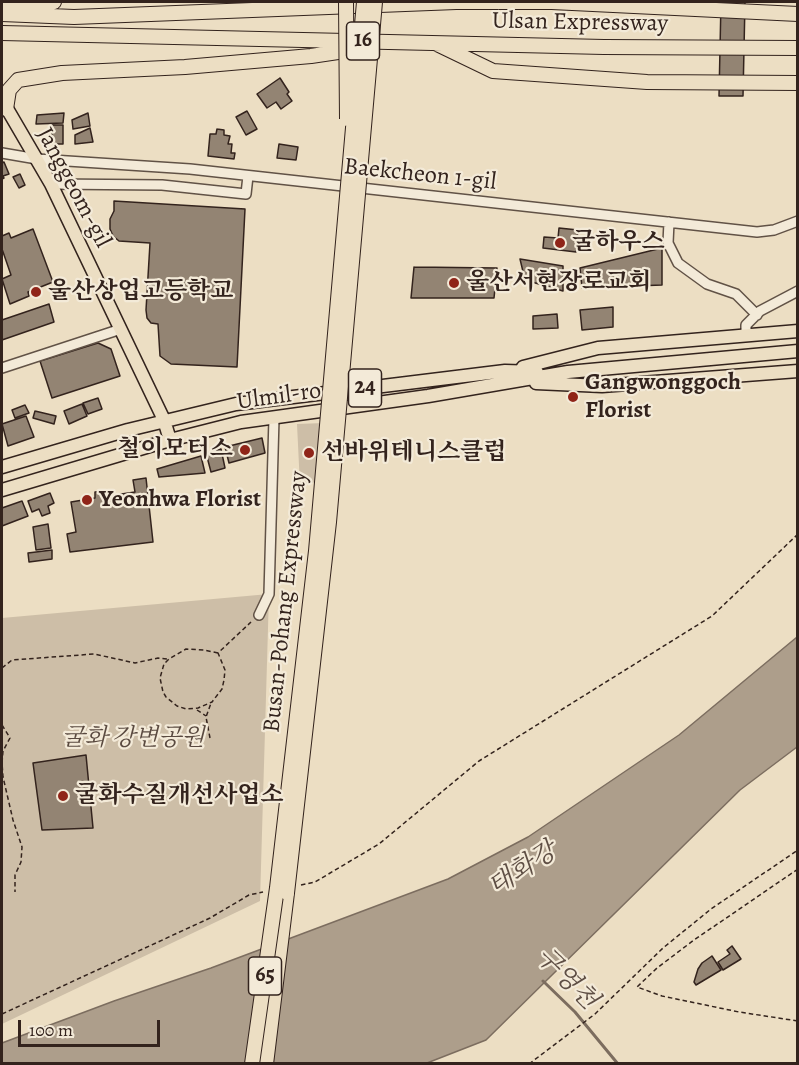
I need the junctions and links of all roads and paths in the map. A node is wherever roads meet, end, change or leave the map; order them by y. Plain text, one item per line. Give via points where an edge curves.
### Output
1 (54, 2) edge
2 (346, 2) edge
3 (364, 2) edge
4 (375, 2) edge
5 (455, 2) edge
6 (555, 2) edge
7 (2, 5) edge
8 (2, 14) edge
9 (798, 14) edge
10 (2, 33) edge
11 (405, 42) junction
12 (432, 42) junction
13 (798, 48) edge
14 (798, 83) edge
15 (3, 104) edge
16 (2, 153) edge
17 (37, 159) junction
18 (248, 176) junction
19 (51, 184) junction
20 (348, 205) junction
21 (798, 221) edge
22 (669, 222) junction
23 (798, 291) edge
24 (757, 315) junction
25 (121, 329) junction
26 (798, 331) edge
27 (746, 335) junction
28 (798, 351) edge
29 (2, 368) edge
30 (798, 371) edge
31 (506, 377) junction
32 (274, 418) junction
33 (164, 420) junction
34 (170, 440) junction
35 (2, 467) edge
36 (2, 490) edge
37 (798, 534) edge
38 (259, 615) joint
39 (218, 654) junction
40 (169, 659) junction
41 (2, 668) edge
42 (212, 702) junction
43 (195, 709) junction
44 (207, 717) junction
45 (2, 725) edge
46 (210, 738) dead end
47 (798, 850) edge
48 (798, 869) edge
49 (293, 886) dead end
50 (271, 891) dead end
51 (15, 892) dead end
52 (2, 1014) edge
53 (798, 1021) edge
54 (252, 1064) edge
55 (266, 1064) edge
56 (529, 1064) edge

1 - 7 highway
2 - 20 highway, bridge
3 - 20 highway, Busan-Pohang Expressway / 65, bridge
4 - 55 highway, Busan-Pohang Expressway / 65, bridge via 329,522
5 - 6 highway, Ulsan Expressway / 16
5 - 8 highway, Ulsan Expressway / 16 via 74,17
6 - 9 highway, Ulsan Expressway / 16
10 - 11 highway, Ulsan Expressway / 16
11 - 12 highway, Ulsan Expressway / 16
11 - 15 highway via 311,56 62,73 18,80
12 - 13 highway, Ulsan Expressway / 16
12 - 14 highway via 493,71 647,82
15 - 17 main road, Janggeom-gil
16 - 17 street, Baekcheon 1-gil
17 - 18 street, Baekcheon 1-gil
17 - 19 main road, Janggeom-gil
18 - 19 street via 246,194 162,186
18 - 22 street, Baekcheon 1-gil
19 - 25 main road, Janggeom-gil
20 - 54 highway, Busan-Pohang Expressway / 65, bridge via 316,551 277,888
21 - 22 street, Baekcheon 1-gil via 757,232
22 - 24 street via 668,243 678,263 707,284 736,294
23 - 24 street
24 - 27 street via 746,324
25 - 29 street
25 - 33 main road, Janggeom-gil
26 - 27 main road
27 - 31 main road via 598,348
28 - 31 main road, Ulmil-ro / 24
30 - 31 main road via 602,386
31 - 32 main road, Ulmil-ro / 24 via 428,396
31 - 33 main road, Ulmil-ro / 24 via 265,400
32 - 34 main road, Ulmil-ro / 24
32 - 38 street via 269,594
33 - 34 main road, Janggeom-gil
33 - 35 main road, Ulmil-ro / 24
34 - 36 main road, Ulmil-ro / 24
37 - 49 path via 712,616 479,761 380,844 315,882
38 - 39 path
39 - 40 path via 186,649
39 - 42 path via 225,670 224,680
40 - 41 path via 135,663 94,654 12,660
40 - 43 path via 161,672 163,692 177,706
42 - 43 path
42 - 44 path
43 - 44 path
44 - 46 path
45 - 51 path via 10,738 3,751 3,777 22,847
47 - 56 path via 711,909 663,948 595,1014
48 - 53 path via 694,940 637,987 662,996
50 - 52 path via 249,895 210,918

